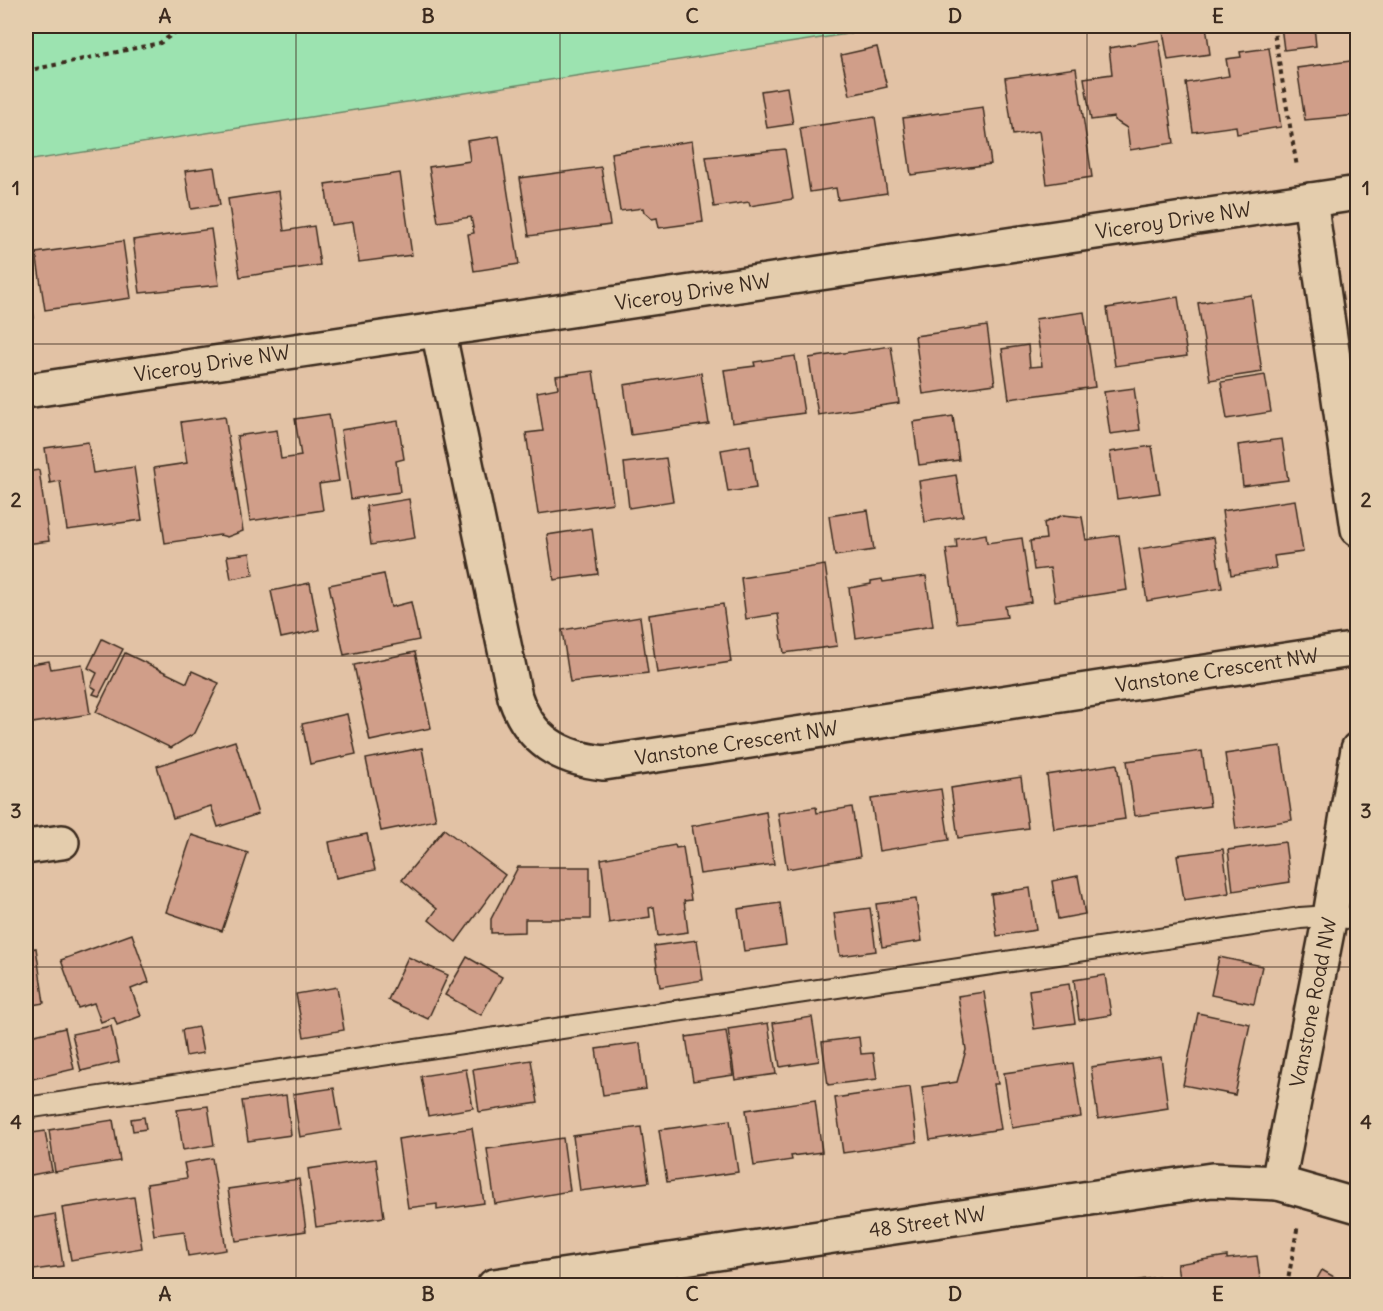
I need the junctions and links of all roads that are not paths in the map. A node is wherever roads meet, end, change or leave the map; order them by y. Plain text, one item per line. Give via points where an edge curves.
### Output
1 (1358, 193) edge
2 (1305, 201) junction
3 (438, 330) junction
4 (26, 391) edge
5 (1358, 529) edge
6 (1358, 649) edge
7 (1358, 749) edge
8 (62, 842) dead end
9 (26, 847) edge
10 (1344, 917) edge
11 (26, 1108) edge
12 (1292, 1187) junction
13 (1358, 1206) edge
14 (494, 1286) edge

1 - 2 street, Viceroy Drive NW
2 - 3 street, Viceroy Drive NW
2 - 5 street
3 - 4 street, Viceroy Drive NW
3 - 6 street, Vanstone Crescent NW via 515,697 522,717 534,731 555,750 579,760 604,763
7 - 10 street, Vanstone Road NW
8 - 9 street
10 - 11 lane
10 - 12 street, Vanstone Road NW
12 - 13 street, 48 Street NW
12 - 14 street, 48 Street NW via 1212,1180

